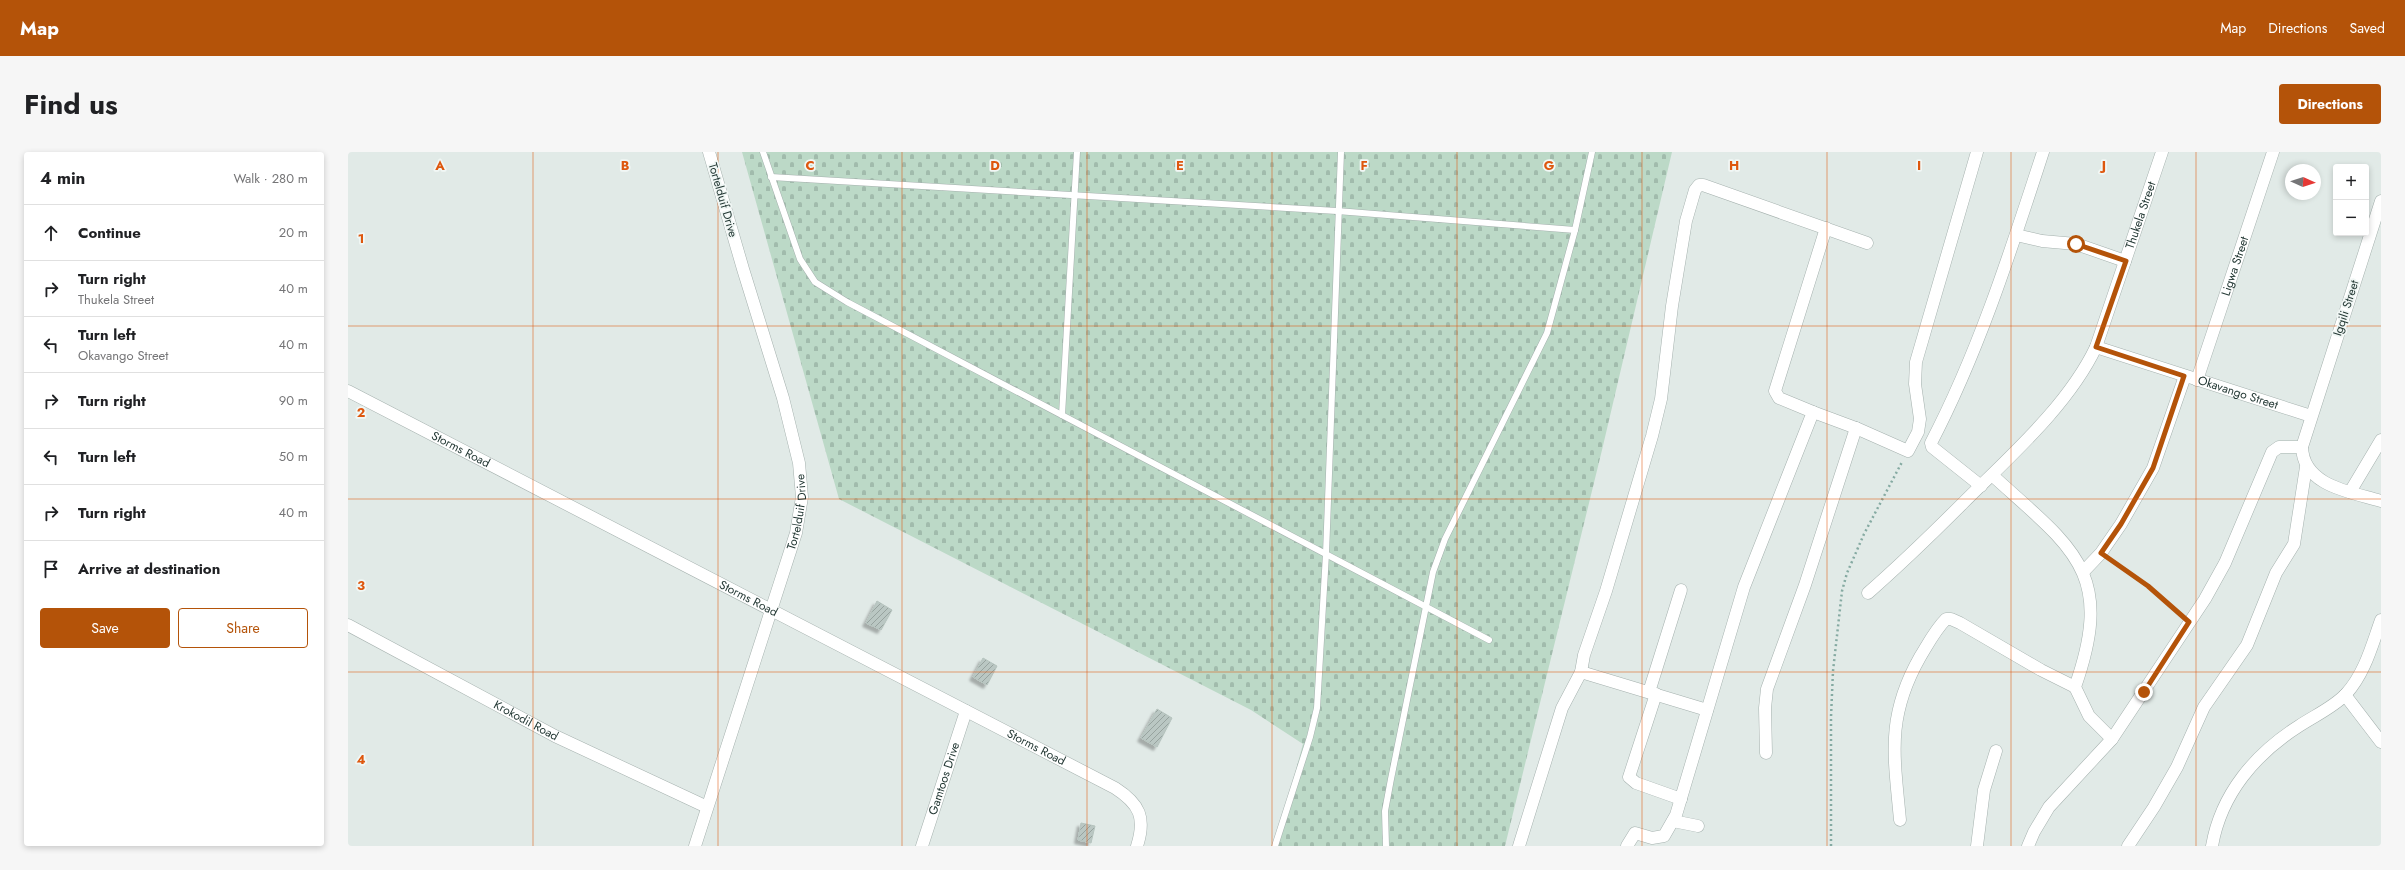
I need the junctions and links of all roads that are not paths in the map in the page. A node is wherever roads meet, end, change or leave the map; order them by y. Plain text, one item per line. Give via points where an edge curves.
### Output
1 (709, 152) edge
2 (763, 152) edge
3 (1077, 152) edge
4 (1341, 152) edge
5 (1592, 152) edge
6 (1977, 152) edge
7 (2043, 152) edge
8 (2162, 152) edge
9 (2274, 152) edge
10 (771, 177) junction
11 (1075, 195) junction
12 (2381, 200) edge
13 (1338, 211) junction
14 (1826, 228) junction
15 (1575, 230) junction
16 (2016, 235) junction
17 (1867, 243) dead end
18 (2126, 261) junction
19 (2096, 347) junction
20 (2184, 376) junction
21 (2197, 380) junction
22 (348, 391) edge
23 (1813, 412) junction
24 (1062, 415) junction
25 (2311, 416) junction
26 (1856, 428) junction
27 (2381, 440) edge
28 (2302, 447) junction
29 (2306, 467) junction
30 (1992, 475) junction
31 (1981, 486) junction
32 (2350, 492) junction
33 (2381, 501) edge
34 (1326, 554) junction
35 (2083, 572) junction
36 (1681, 590) dead end
37 (1868, 593) dead end
38 (1426, 607) junction
39 (770, 610) junction
40 (2381, 620) edge
41 (348, 625) edge
42 (1489, 640) dead end
43 (1580, 672) junction
44 (2075, 687) junction
45 (1653, 693) junction
46 (2345, 695) junction
47 (1707, 710) junction
48 (966, 711) junction
49 (2112, 739) junction
50 (2381, 742) edge
51 (1996, 750) dead end
52 (1766, 753) dead end
53 (1681, 799) junction
54 (707, 807) junction
55 (1900, 820) dead end
56 (1673, 821) junction
57 (1698, 826) dead end
58 (695, 846) edge
59 (922, 846) edge
60 (1137, 846) edge
61 (1275, 846) edge
62 (1386, 846) edge
63 (1519, 846) edge
64 (1627, 846) edge
65 (1977, 846) edge
66 (2028, 846) edge
67 (2128, 846) edge
68 (2212, 846) edge

1 - 39 street, Tortelduif Drive via 784,398 802,480 796,533
2 - 10 lane
3 - 11 lane
4 - 13 lane
5 - 15 lane
6 - 26 street via 1916,362 1915,384 1920,419 1918,432 1908,451
7 - 16 street
8 - 18 street, Thukela Street
9 - 21 street, Ligwa Street
10 - 11 lane
10 - 24 lane via 800,259 815,282 847,302
11 - 13 lane
11 - 24 lane
12 - 25 street, Igqili Street
13 - 15 lane
13 - 34 lane
14 - 17 street
14 - 23 street via 1775,391 1779,398
14 - 43 street via 1703,185 1699,185 1695,190 1678,263 1662,392 1652,436
15 - 38 lane via 1546,333 1445,540 1433,572
16 - 18 street via 2042,241 2076,244
16 - 31 street via 1948,411 1931,445
18 - 19 street, Thukela Street
19 - 20 street, Okavango Street
19 - 30 street, Thukela Street via 2072,388
20 - 21 street, Okavango Street
20 - 35 street via 2153,468 2121,524 2101,553
21 - 25 street, Okavango Street
22 - 39 street, Storms Road
23 - 26 street
23 - 47 street via 1744,587
24 - 34 lane
25 - 28 street, Igqili Street
26 - 52 street via 1805,585 1767,689
27 - 32 street
28 - 29 street
28 - 49 street via 2279,447 2272,452 2225,563
29 - 32 street via 2316,477
29 - 67 street via 2294,544 2276,573 2247,645 2204,706 2177,767
30 - 31 street, Thukela Street
30 - 35 street via 2057,534 2072,551
31 - 37 street, Thukela Street
32 - 33 street
34 - 38 lane
34 - 61 lane via 1317,708
35 - 44 street via 2090,601 2090,641
36 - 45 street
38 - 42 lane
38 - 62 lane via 1390,779 1385,811
39 - 48 street, Storms Road
39 - 54 street, Tortelduif Drive
40 - 46 street via 2362,671
41 - 54 street, Krokodil Road via 555,736
43 - 45 street
43 - 63 street via 1562,708
44 - 49 street via 2089,716
44 - 55 street via 1960,622 1946,619 1916,664 1899,703 1894,738
45 - 47 street
45 - 53 street via 1629,777 1636,783
46 - 50 street
46 - 68 street via 2280,740 2250,766 2227,798 2220,813
47 - 53 street
48 - 59 street, Gamtoos Drive
48 - 60 street, Storms Road via 1128,796 1141,816
49 - 66 street via 2049,807
51 - 65 street via 1984,790
53 - 56 street
54 - 58 street, Tortelduif Drive
56 - 57 street
56 - 64 street via 1664,836 1652,838 1635,833

